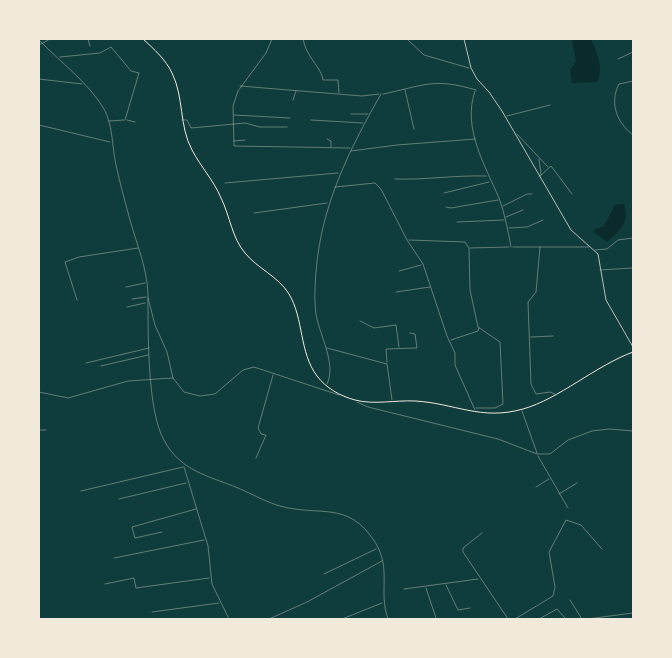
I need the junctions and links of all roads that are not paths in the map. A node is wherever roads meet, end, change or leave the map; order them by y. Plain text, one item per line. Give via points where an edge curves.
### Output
1 (50, 39) edge
2 (88, 39) edge
3 (144, 39) edge
4 (272, 39) edge
5 (303, 39) edge
6 (407, 39) edge
7 (464, 39) edge
8 (39, 40) edge
9 (42, 43) junction
10 (39, 46) edge
11 (90, 46) dead end
12 (633, 52) edge
13 (58, 57) junction
14 (618, 59) dead end
15 (471, 68) junction
16 (39, 79) edge
17 (633, 81) edge
18 (83, 84) junction
19 (240, 86) junction
20 (405, 88) junction
21 (297, 89) junction
22 (339, 94) junction
23 (381, 94) junction
24 (293, 100) dead end
25 (550, 105) dead end
26 (351, 114) dead end
27 (370, 114) junction
28 (234, 115) junction
29 (506, 116) junction
30 (290, 118) dead end
31 (125, 120) junction
32 (182, 120) junction
33 (311, 120) dead end
34 (108, 121) junction
35 (135, 122) dead end
36 (365, 123) junction
37 (233, 125) junction
38 (39, 126) edge
39 (288, 127) dead end
40 (414, 129) dead end
41 (515, 134) junction
42 (633, 134) edge
43 (327, 139) dead end
44 (476, 139) junction
45 (245, 140) dead end
46 (233, 141) junction
47 (112, 142) junction
48 (330, 148) junction
49 (352, 148) junction
50 (350, 151) junction
51 (539, 157) junction
52 (548, 167) junction
53 (340, 173) junction
54 (488, 176) junction
55 (540, 176) junction
56 (396, 179) dead end
57 (491, 182) junction
58 (225, 183) dead end
59 (334, 187) junction
60 (444, 194) dead end
61 (532, 194) dead end
62 (572, 194) dead end
63 (499, 200) junction
64 (329, 203) junction
65 (446, 207) dead end
66 (502, 207) junction
67 (523, 210) dead end
68 (254, 213) dead end
69 (505, 219) junction
70 (543, 220) dead end
71 (457, 222) dead end
72 (508, 228) junction
73 (633, 238) edge
74 (407, 240) junction
75 (540, 247) junction
76 (591, 247) junction
77 (139, 248) junction
78 (469, 248) junction
79 (511, 248) junction
80 (594, 250) junction
81 (423, 265) junction
82 (633, 268) edge
83 (600, 270) junction
84 (400, 271) dead end
85 (147, 282) junction
86 (126, 287) dead end
87 (432, 287) junction
88 (396, 292) dead end
89 (148, 297) junction
90 (132, 299) dead end
91 (77, 300) dead end
92 (146, 302) junction
93 (127, 307) dead end
94 (360, 321) dead end
95 (479, 328) junction
96 (410, 333) dead end
97 (553, 336) dead end
98 (529, 337) junction
99 (450, 340) junction
100 (633, 347) edge
101 (149, 348) junction
102 (325, 348) junction
103 (399, 349) junction
104 (633, 352) edge
105 (150, 355) junction
106 (86, 363) dead end
107 (387, 364) junction
108 (101, 366) dead end
109 (274, 373) junction
110 (173, 378) junction
111 (151, 379) junction
112 (326, 386) junction
113 (39, 392) edge
114 (555, 394) junction
115 (341, 395) junction
116 (356, 400) junction
117 (392, 402) junction
118 (474, 408) junction
119 (521, 410) junction
120 (476, 413) junction
121 (39, 430) edge
122 (46, 430) dead end
123 (633, 431) edge
124 (537, 454) junction
125 (256, 458) dead end
126 (185, 466) junction
127 (551, 478) junction
128 (188, 482) junction
129 (577, 483) dead end
130 (536, 488) dead end
131 (80, 491) dead end
132 (560, 494) junction
133 (119, 498) dead end
134 (568, 508) dead end
135 (197, 509) junction
136 (162, 532) dead end
137 (482, 533) dead end
138 (206, 539) junction
139 (378, 548) junction
140 (602, 550) dead end
141 (114, 558) dead end
142 (383, 560) junction
143 (324, 574) dead end
144 (211, 577) junction
145 (480, 579) junction
146 (445, 583) junction
147 (105, 584) dead end
148 (425, 586) junction
149 (404, 589) dead end
150 (570, 600) dead end
151 (221, 602) junction
152 (384, 603) junction
153 (470, 608) dead end
154 (152, 612) dead end
155 (633, 613) edge
156 (436, 618) dead end
157 (229, 619) edge
158 (269, 619) edge
159 (342, 619) edge
160 (388, 619) edge
161 (508, 619) edge
162 (515, 619) edge
163 (539, 619) edge
164 (566, 619) edge
165 (582, 619) edge
166 (587, 619) edge

1 - 9 street
2 - 11 street
3 - 32 main road via 173,74
4 - 19 street via 266,53
5 - 22 street via 309,58 323,80 338,80
6 - 15 street via 424,55
7 - 15 street
8 - 9 street
9 - 10 street
9 - 13 street
12 - 14 street
13 - 18 street
13 - 31 street via 100,53 111,47 131,71 139,73
15 - 29 street
16 - 18 street
17 - 42 street via 619,84 615,107 619,122
18 - 34 street via 102,106
19 - 21 street
19 - 28 street via 233,103
20 - 23 street
20 - 40 street
20 - 44 street via 431,82 457,84 476,90 470,109
21 - 22 street
21 - 24 street
22 - 23 street
23 - 27 street
25 - 29 street
26 - 27 street
27 - 36 street
28 - 30 street
28 - 37 street
29 - 41 street
31 - 34 street
31 - 35 street
32 - 37 street via 187,120 191,128
32 - 112 main road via 191,148 221,197 239,244 251,260 278,280 289,294 298,314 308,361
33 - 36 street
34 - 47 street
36 - 49 street
37 - 39 street
37 - 46 street
38 - 47 street
41 - 51 street
41 - 55 street
43 - 48 street via 331,142
44 - 50 street
44 - 54 street
45 - 46 street
46 - 48 street via 235,146
47 - 77 street
48 - 49 street
49 - 50 street
50 - 53 street
51 - 52 street
51 - 55 street
52 - 55 street
52 - 62 street via 554,169
53 - 58 street
53 - 59 street
54 - 56 street
54 - 57 street
55 - 76 street via 571,230
57 - 60 street
57 - 63 street
59 - 64 street
59 - 74 street via 377,184
61 - 66 street
63 - 65 street
63 - 66 street
64 - 68 street
64 - 102 street via 319,250 315,294 316,314
66 - 69 street
67 - 69 street
69 - 71 street
69 - 72 street
70 - 72 street via 527,227
72 - 79 street
73 - 80 street via 618,240 606,249
74 - 78 street via 465,242
74 - 81 street
75 - 76 street
75 - 79 street
75 - 98 street via 536,292 528,302
76 - 80 street
77 - 85 street
77 - 91 street via 65,262
78 - 79 street
78 - 95 street via 470,290
80 - 83 street
81 - 84 street
81 - 87 street
82 - 83 street
83 - 100 street via 606,300
85 - 86 street
85 - 89 street
87 - 88 street
87 - 99 street
89 - 90 street
89 - 92 street
89 - 110 street
92 - 93 street
92 - 101 street
94 - 103 street via 374,328 396,325
95 - 99 street
95 - 118 street via 500,342 503,404 496,408
96 - 103 street via 415,334 417,348
97 - 98 street
98 - 114 street via 532,391 539,395
99 - 118 street via 455,365
101 - 105 street
101 - 106 street
102 - 107 street
102 - 112 street via 329,376
103 - 107 street via 386,350
104 - 114 main road
105 - 108 street
105 - 111 street
107 - 117 street
109 - 110 street via 249,368 222,390 207,396 184,392
109 - 115 street
109 - 125 street via 258,428 266,435
110 - 111 street
111 - 113 street via 128,381 68,398
111 - 126 street via 160,434
112 - 115 main road
114 - 119 main road
115 - 116 main road
116 - 117 main road
116 - 124 street via 368,407 498,439
117 - 120 main road via 423,402
118 - 120 street
119 - 120 main road
119 - 124 street
121 - 122 street
123 - 124 street via 592,431 568,440 550,454
124 - 127 street
126 - 128 street
126 - 131 street
126 - 139 street via 280,506 328,510 350,517 367,532
127 - 130 street
127 - 132 street
128 - 133 street
128 - 135 street
129 - 132 street
132 - 134 street
135 - 136 street via 132,528 136,538
135 - 138 street
137 - 145 street via 462,550
138 - 141 street
138 - 144 street
139 - 142 street
139 - 143 street
140 - 162 street via 581,525 566,520 550,552 555,587 553,596
142 - 152 street
142 - 158 street via 316,598
144 - 147 street via 136,588 134,578
144 - 151 street
145 - 146 street
145 - 161 street
146 - 148 street
146 - 153 street via 458,610
148 - 149 street
148 - 156 street
150 - 165 street
151 - 154 street
151 - 157 street
152 - 159 street
152 - 160 street
155 - 166 street
163 - 164 street via 558,609

